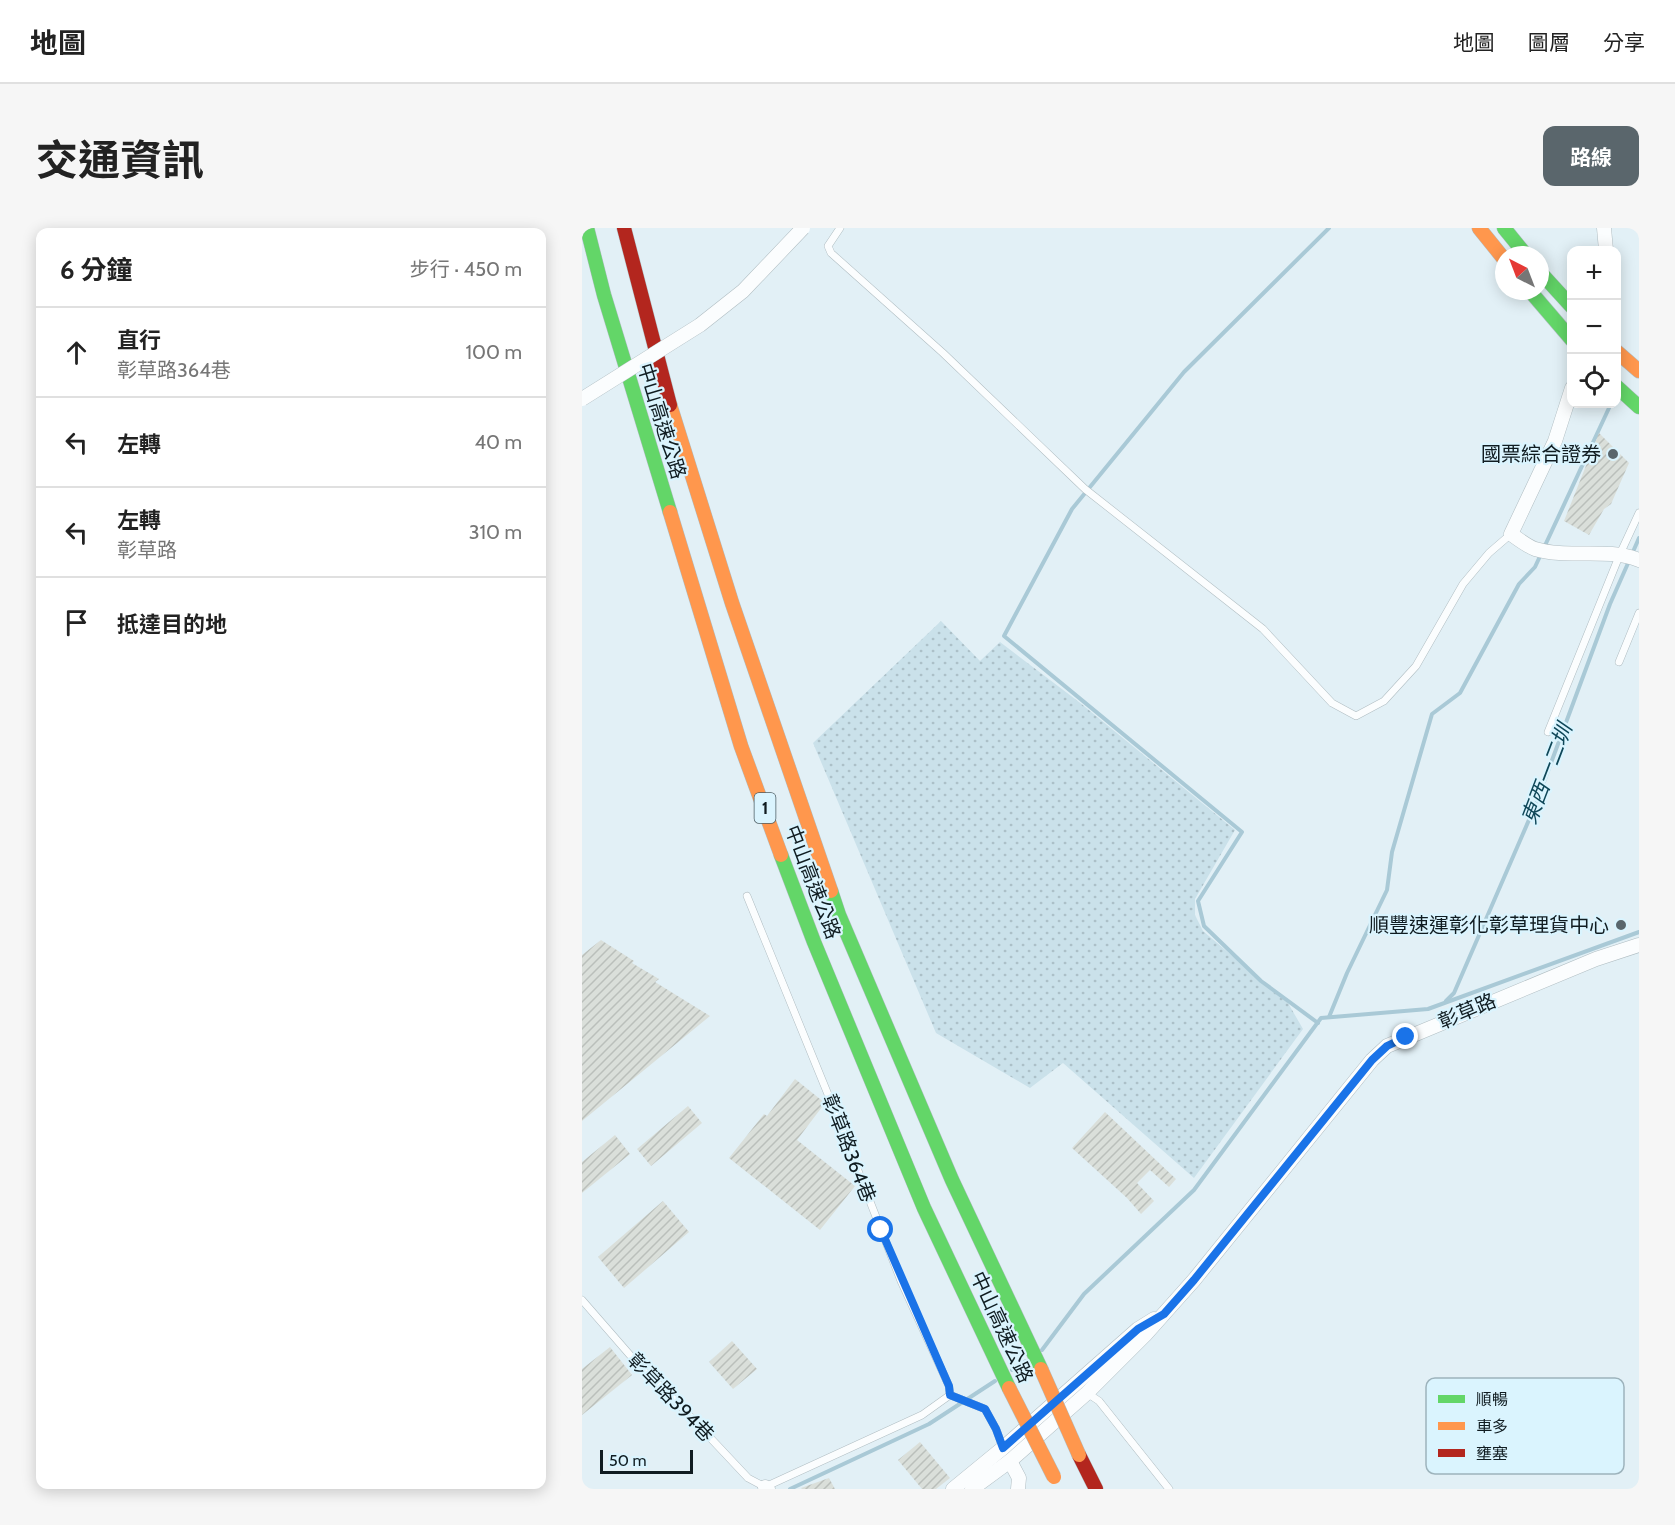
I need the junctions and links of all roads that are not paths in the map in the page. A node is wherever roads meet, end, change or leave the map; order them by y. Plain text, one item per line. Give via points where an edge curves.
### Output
1 (587, 228) edge
2 (624, 228) edge
3 (802, 228) edge
4 (840, 228) edge
5 (1479, 228) edge
6 (1504, 228) edge
7 (1604, 228) edge
8 (1519, 246) edge
9 (1606, 246) edge
10 (1495, 248) edge
11 (1549, 282) edge
12 (1538, 300) edge
13 (1567, 302) edge
14 (1567, 334) edge
15 (1620, 354) edge
16 (1639, 371) edge
17 (1621, 390) edge
18 (582, 399) edge
19 (1567, 404) edge
20 (1639, 407) edge
21 (1639, 513) edge
22 (1511, 534) junction
23 (1622, 554) junction
24 (1639, 560) edge
25 (1639, 613) edge
26 (1619, 662) dead end
27 (1548, 732) dead end
28 (747, 896) dead end
29 (1639, 945) edge
30 (582, 1300) edge
31 (1164, 1314) junction
32 (1087, 1393) junction
33 (952, 1396) junction
34 (1003, 1448) junction
35 (1010, 1461) junction
36 (1057, 1483) edge
37 (767, 1488) edge
38 (953, 1489) edge
39 (972, 1489) edge
40 (1018, 1489) edge
41 (1096, 1489) edge
42 (1169, 1489) edge

1 - 36 main road, 中山高速公路 / 1, bridge via 741,746 814,942 915,1186
2 - 41 main road, 中山高速公路 / 1, bridge via 664,387 839,915 952,1180
3 - 18 street, bridge via 743,291 700,325
4 - 22 lane via 828,246 831,254 943,353 1085,489 1263,629 1332,703 1356,716 1384,701 1416,666 1463,584
5 - 10 main road
6 - 8 main road
7 - 9 street
11 - 13 main road
12 - 14 main road
15 - 16 main road
17 - 20 main road
19 - 22 street via 1555,441
21 - 23 lane
22 - 23 street via 1534,548
23 - 24 street
23 - 27 lane
25 - 26 lane
28 - 33 lane, 彰草路364巷
29 - 31 street, 彰草路 via 1567,970 1387,1046
30 - 37 lane, 彰草路394巷 via 643,1370 748,1478
31 - 32 street, 彰草路
31 - 34 street, 彰草路 via 1138,1329
32 - 35 street, 彰草路
32 - 42 lane via 1099,1401
33 - 34 lane via 985,1409
33 - 37 lane via 922,1415
34 - 38 street, 彰草路
35 - 39 street, 彰草路
35 - 40 street via 1018,1478

